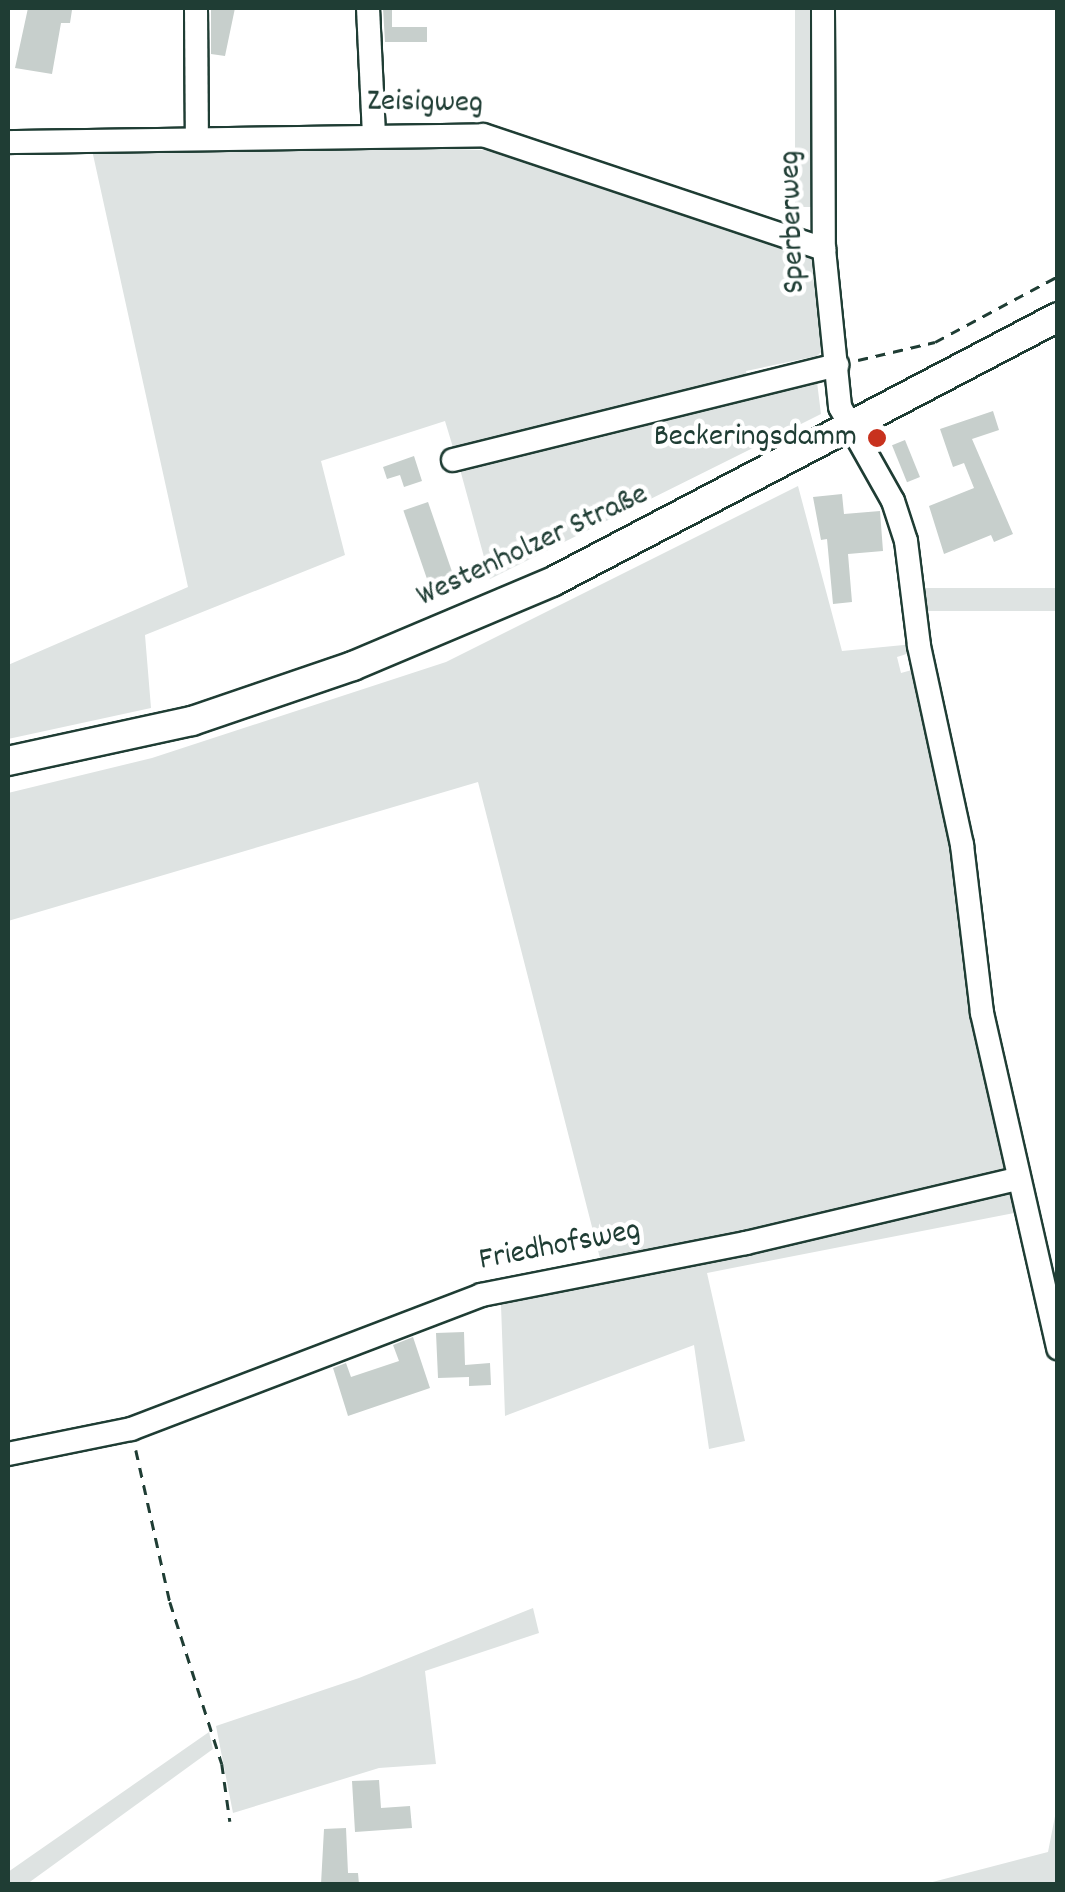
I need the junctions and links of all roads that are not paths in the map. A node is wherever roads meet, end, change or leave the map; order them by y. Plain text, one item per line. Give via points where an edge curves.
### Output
1 (196, 8) edge
2 (368, 8) edge
3 (822, 8) edge
4 (374, 136) junction
5 (197, 138) junction
6 (8, 142) edge
7 (824, 249) junction
8 (1058, 317) edge
9 (836, 365) junction
10 (854, 428) junction
11 (453, 460) dead end
12 (8, 761) edge
13 (1016, 1179) junction
14 (1058, 1348) edge
15 (8, 1454) edge

1 - 5 street
2 - 4 street
3 - 7 street, Sperberweg
4 - 5 street, Zeisigweg
4 - 7 street, Zeisigweg via 504,139
5 - 6 street, Zeisigweg
7 - 9 street, Sperberweg
8 - 10 main road, Westenholzer Straße
9 - 10 street, Sperberweg via 840,407
9 - 11 street
10 - 12 main road, Westenholzer Straße via 552,582 352,666 192,721
10 - 13 street via 906,540 910,597 962,844 982,1013
13 - 14 street
13 - 15 street, Friedhofsweg via 746,1243 482,1294 131,1428

